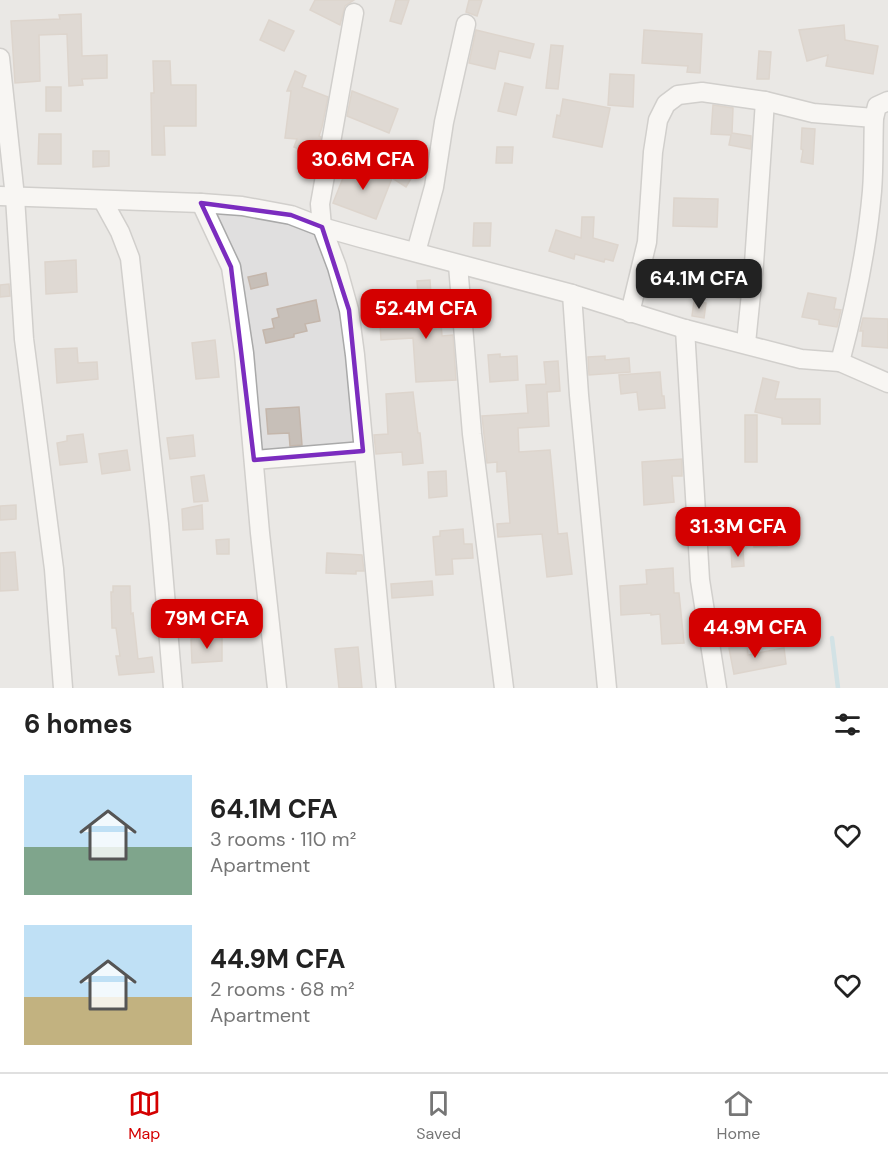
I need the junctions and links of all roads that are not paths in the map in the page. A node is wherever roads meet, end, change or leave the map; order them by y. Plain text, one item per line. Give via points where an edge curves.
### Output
1 (354, 13) dead end
2 (466, 24) dead end
3 (0, 58) edge
4 (765, 101) junction
5 (888, 101) edge
6 (874, 118) junction
7 (7, 196) edge
8 (102, 201) junction
9 (201, 202) junction
10 (322, 227) junction
11 (416, 252) junction
12 (458, 265) junction
13 (572, 294) junction
14 (630, 313) junction
15 (685, 329) junction
16 (746, 343) junction
17 (840, 362) junction
18 (888, 383) edge
19 (363, 451) junction
20 (254, 460) junction
21 (63, 688) edge
22 (173, 688) edge
23 (277, 688) edge
24 (386, 688) edge
25 (504, 688) edge
26 (607, 688) edge
27 (717, 688) edge

1 - 10 street via 320,204
2 - 11 street via 434,186
3 - 7 street
4 - 6 street via 813,113
4 - 14 street via 702,92 678,96 666,104 658,120 647,242
4 - 16 street
5 - 6 street via 878,106
6 - 17 street via 868,220 856,300
7 - 8 street
7 - 21 street via 54,569
8 - 9 street
8 - 22 street via 130,258
9 - 10 street via 291,215
9 - 20 street via 231,267
10 - 11 street
10 - 19 street via 349,310
11 - 12 street
12 - 13 street
12 - 25 street via 472,434
13 - 14 street
13 - 26 street
14 - 15 street
15 - 16 street
15 - 27 street via 700,580
16 - 17 street via 801,358
17 - 18 street
19 - 20 street
19 - 24 street
20 - 23 street

